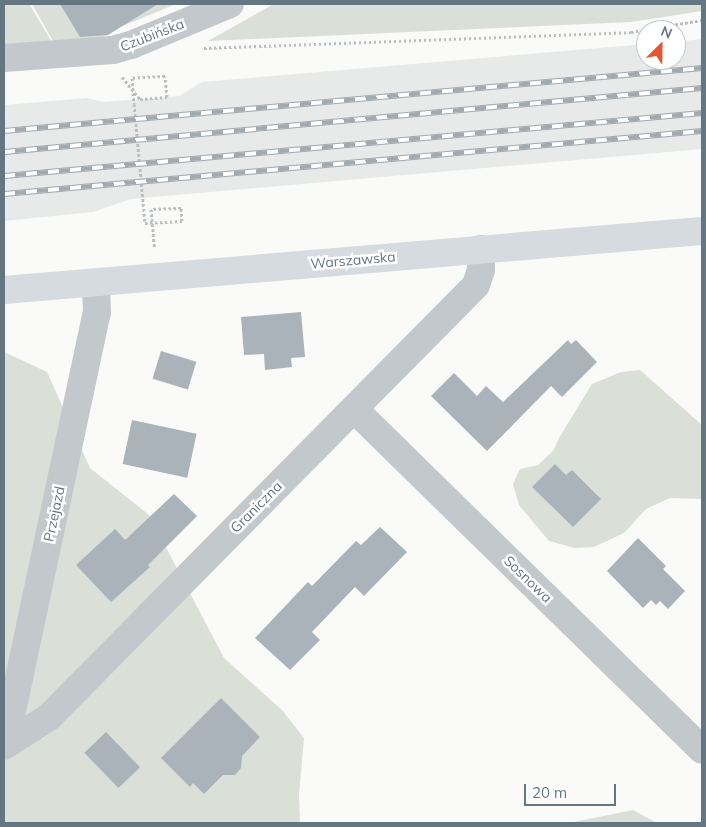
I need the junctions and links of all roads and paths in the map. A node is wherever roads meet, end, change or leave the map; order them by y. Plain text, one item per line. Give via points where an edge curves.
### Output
1 (230, 4) edge
2 (702, 20) edge
3 (199, 48) dead end
4 (4, 58) edge
5 (140, 99) dead end
6 (702, 231) edge
7 (481, 249) junction
8 (154, 252) dead end
9 (96, 282) junction
10 (4, 290) edge
11 (354, 409) junction
12 (5, 745) edge
13 (702, 750) edge

1 - 4 street, Czubińska via 114,50
2 - 3 path via 631,32
5 - 8 path via 167,96 165,76 132,78 145,223 182,221 181,208 151,209
6 - 7 street, Warszawska
7 - 9 street, Warszawska
7 - 11 street, Graniczna via 481,270 476,286
9 - 10 street, Warszawska
9 - 12 street, Przejazd via 97,314
11 - 12 street, Graniczna via 49,716
11 - 13 street, Sosnowa

